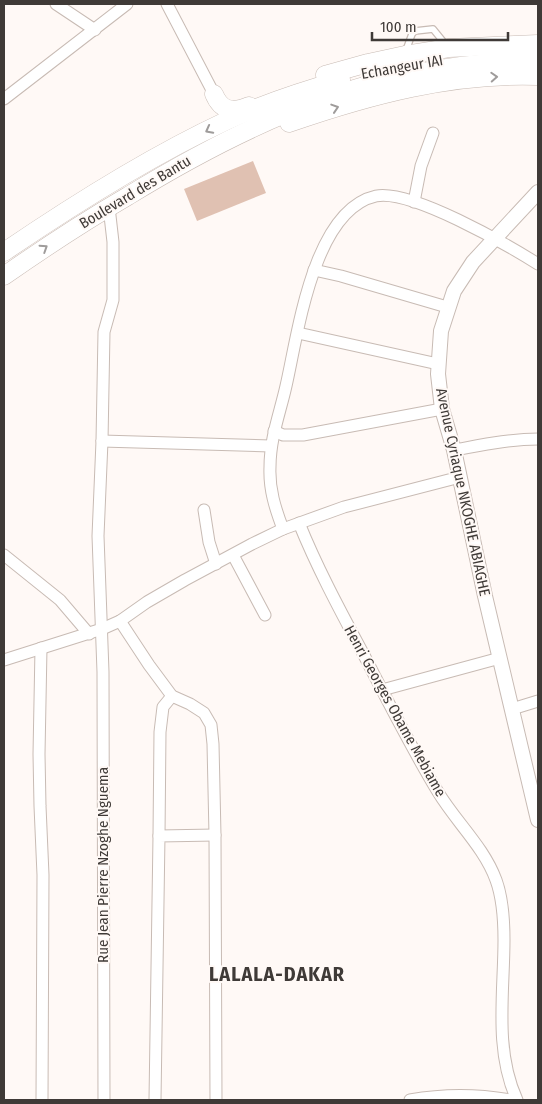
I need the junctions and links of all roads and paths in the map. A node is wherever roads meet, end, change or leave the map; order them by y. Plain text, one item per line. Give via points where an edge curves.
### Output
1 (56, 4) edge
2 (128, 4) edge
3 (166, 4) edge
4 (95, 30) junction
5 (537, 50) edge
6 (538, 76) edge
7 (214, 94) joint
8 (4, 99) edge
9 (270, 107) junction
10 (242, 111) junction
11 (433, 133) dead end
12 (174, 168) junction
13 (538, 192) edge
14 (414, 202) junction
15 (109, 207) junction
16 (496, 238) junction
17 (4, 252) edge
18 (538, 264) edge
19 (314, 270) junction
20 (4, 276) edge
21 (447, 307) junction
22 (298, 333) junction
23 (438, 364) junction
24 (442, 409) junction
25 (274, 431) junction
26 (538, 439) edge
27 (102, 441) junction
28 (271, 446) junction
29 (454, 450) junction
30 (460, 476) junction
31 (204, 510) dead end
32 (300, 523) junction
33 (283, 529) junction
34 (4, 555) edge
35 (233, 555) junction
36 (216, 564) junction
37 (265, 615) dead end
38 (120, 621) junction
39 (102, 629) junction
40 (89, 634) junction
41 (41, 648) junction
42 (500, 658) junction
43 (4, 660) edge
44 (382, 690) junction
45 (172, 696) junction
46 (538, 700) edge
47 (512, 709) junction
48 (538, 820) edge
49 (215, 835) junction
50 (159, 836) junction
51 (42, 1100) edge
52 (104, 1100) edge
53 (155, 1100) edge
54 (216, 1100) edge
55 (410, 1100) edge
56 (511, 1100) edge
57 (517, 1100) edge

1 - 4 street
2 - 4 street
3 - 7 street
4 - 8 street
5 - 9 highway, Echangeur IAI via 470,65 433,69
5 - 9 highway via 504,45 449,48 405,55 300,83
12 -> 6 highway via 280,126 390,92 464,79
7 - 10 highway via 220,104
9 - 10 highway, Boulevard des Bantu
9 - 12 highway, Boulevard des Bantu
10 -> 17 highway, Boulevard des Bantu via 135,169
11 - 14 street via 421,166
12 - 15 highway, Boulevard des Bantu
13 - 16 street, Avenue Cyriaque NKOGHE ABIAGHE
14 - 16 street
14 - 19 street via 392,196 378,196 362,202 340,219 331,231
20 -> 15 highway, Boulevard des Bantu
15 - 27 street, Rue Jean Pierre Nzoghe Nguema via 113,300 104,332
16 - 18 street
16 - 21 street, Avenue Cyriaque NKOGHE ABIAGHE via 462,276
19 - 21 street
19 - 22 street
21 - 23 street, Avenue Cyriaque NKOGHE ABIAGHE via 440,331
22 - 23 street
22 - 25 street
23 - 24 street, Avenue Cyriaque NKOGHE ABIAGHE
24 - 25 street via 303,435 283,435
24 - 29 street, Avenue Cyriaque NKOGHE ABIAGHE
25 - 28 street
26 - 29 street
27 - 28 street
27 - 39 street, Rue Jean Pierre Nzoghe Nguema via 98,536
28 - 33 street via 270,490
29 - 30 street, Avenue Cyriaque NKOGHE ABIAGHE
30 - 32 street via 344,507
30 - 42 street, Avenue Cyriaque NKOGHE ABIAGHE
31 - 36 street
32 - 33 street
32 - 44 street, Henri Georges Obame Mebiame via 315,563
33 - 35 street
34 - 40 street via 60,600
35 - 36 street
35 - 37 street
36 - 38 street via 147,602
38 - 39 street
38 - 45 street
39 - 40 street
39 - 52 street, Rue Jean Pierre Nzoghe Nguema
40 - 41 street
41 - 43 street
41 - 51 street
42 - 44 street
42 - 47 street, Avenue Cyriaque NKOGHE ABIAGHE
44 - 57 street, Henri Georges Obame Mebiame via 440,795 483,855 497,881 504,924 504,1052
45 - 49 street via 204,713 211,725
45 - 50 street via 163,707 160,732
46 - 47 street
47 - 48 street, Avenue Cyriaque NKOGHE ABIAGHE
49 - 50 street
49 - 54 street
50 - 53 street
55 - 56 street via 450,1095

